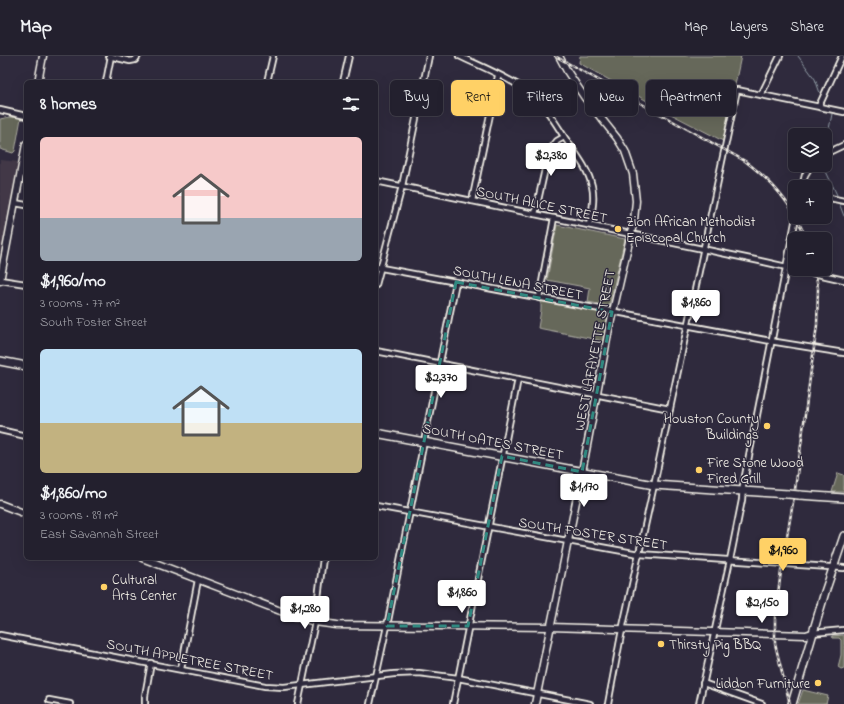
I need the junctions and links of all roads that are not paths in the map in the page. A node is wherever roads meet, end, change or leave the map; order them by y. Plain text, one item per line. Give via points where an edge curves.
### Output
1 (43, 56) edge
2 (110, 56) edge
3 (138, 56) edge
4 (273, 56) edge
5 (349, 56) edge
6 (429, 56) edge
7 (459, 56) edge
8 (559, 56) edge
9 (780, 56) edge
10 (842, 56) edge
11 (498, 76) junction
12 (38, 80) edge
13 (106, 80) edge
14 (267, 80) edge
15 (344, 80) edge
16 (761, 95) junction
17 (819, 106) junction
18 (0, 110) edge
19 (844, 112) edge
20 (24, 116) edge
21 (564, 137) junction
22 (844, 145) edge
23 (832, 151) edge
24 (24, 155) edge
25 (378, 181) edge
26 (402, 186) junction
27 (832, 198) edge
28 (472, 200) junction
29 (844, 201) edge
30 (15, 203) junction
31 (24, 205) edge
32 (535, 214) junction
33 (554, 218) junction
34 (795, 224) edge
35 (589, 225) junction
36 (631, 234) junction
37 (703, 249) junction
38 (378, 267) edge
39 (786, 267) junction
40 (844, 280) edge
41 (0, 281) edge
42 (456, 282) junction
43 (24, 284) edge
44 (539, 298) junction
45 (612, 312) junction
46 (687, 325) junction
47 (772, 341) junction
48 (378, 351) edge
49 (844, 353) edge
50 (0, 361) edge
51 (440, 363) junction
52 (24, 366) edge
53 (518, 379) junction
54 (597, 394) junction
55 (670, 409) junction
56 (0, 430) edge
57 (378, 433) edge
58 (24, 436) edge
59 (424, 442) junction
60 (502, 456) junction
61 (582, 472) junction
62 (654, 485) junction
63 (742, 491) junction
64 (844, 498) edge
65 (0, 504) edge
66 (378, 506) edge
67 (409, 512) junction
68 (24, 513) edge
69 (488, 527) junction
70 (844, 536) edge
71 (568, 542) junction
72 (639, 554) junction
73 (147, 560) edge
74 (323, 560) edge
75 (730, 560) junction
76 (833, 567) junction
77 (844, 568) edge
78 (198, 580) junction
79 (315, 622) junction
80 (387, 626) junction
81 (468, 626) junction
82 (550, 627) junction
83 (623, 630) junction
84 (844, 630) edge
85 (714, 632) junction
86 (812, 634) junction
87 (0, 635) edge
88 (151, 663) junction
89 (181, 670) junction
90 (376, 676) junction
91 (458, 678) junction
92 (703, 683) junction
93 (302, 685) junction
94 (537, 694) junction
95 (50, 700) dead end
96 (794, 702) edge
97 (70, 704) edge
98 (145, 704) edge
99 (298, 704) edge
100 (370, 704) edge
101 (453, 704) edge
102 (535, 704) edge
103 (590, 704) edge
104 (608, 704) edge
105 (699, 704) edge
106 (762, 704) edge

1 - 12 street
2 - 3 street via 133,60
2 - 13 street
4 - 14 street
5 - 15 street
6 - 26 street
7 - 11 street
8 - 36 street, WEST LAFAYETTE STREET via 585,98 621,144 628,158 636,192 636,210
9 - 16 street
10 - 17 street
11 - 21 street via 536,99
11 - 28 street
16 - 17 street
16 - 37 street via 738,90
17 - 19 street
18 - 20 street
21 - 32 street via 549,151
21 - 35 street via 584,165 592,187
22 - 23 street
24 - 30 street
25 - 26 street, SOUTH ALICE STREET
26 - 28 street, SOUTH ALICE STREET
26 - 38 street
27 - 29 street
28 - 32 street, SOUTH ALICE STREET
30 - 31 street
30 - 41 street
32 - 33 street, SOUTH ALICE STREET
33 - 35 street, SOUTH ALICE STREET
33 - 44 street
34 - 39 street
35 - 36 street, SOUTH ALICE STREET
36 - 37 street, SOUTH ALICE STREET
36 - 45 street, WEST LAFAYETTE STREET
37 - 39 street, SOUTH ALICE STREET
37 - 46 street
38 - 42 street, SOUTH LENA STREET
39 - 40 street, SOUTH ALICE STREET
39 - 47 street
41 - 43 street
42 - 44 street, SOUTH LENA STREET
42 - 51 street
44 - 45 street, SOUTH LENA STREET
45 - 46 street, SOUTH LENA STREET
45 - 54 street, WEST LAFAYETTE STREET
46 - 47 street, SOUTH LENA STREET
46 - 55 street
47 - 49 street, SOUTH LENA STREET
47 - 63 street
48 - 51 street
50 - 52 main road
51 - 53 street
51 - 59 street
53 - 54 street
53 - 60 street
54 - 55 street
54 - 61 street, WEST LAFAYETTE STREET
55 - 62 street
56 - 58 street
57 - 59 main road, SOUTH OATES STREET
59 - 60 main road, SOUTH OATES STREET
59 - 67 street
60 - 61 main road, SOUTH OATES STREET
60 - 69 street
61 - 62 main road, SOUTH OATES STREET
61 - 71 street, WEST LAFAYETTE STREET
62 - 63 main road, SOUTH OATES STREET
62 - 72 street
63 - 64 main road, SOUTH OATES STREET, bridge
63 - 75 street
65 - 68 street
66 - 67 street, SOUTH FOSTER STREET
67 - 69 street, SOUTH FOSTER STREET
67 - 80 street
69 - 71 street, SOUTH FOSTER STREET
69 - 81 street
70 - 76 main road
71 - 72 street, SOUTH FOSTER STREET
71 - 82 street, WEST LAFAYETTE STREET
72 - 75 street, SOUTH FOSTER STREET
72 - 83 street
73 - 78 street
74 - 79 street
75 - 76 street, SOUTH FOSTER STREET
75 - 85 street
76 - 77 street, SOUTH FOSTER STREET
76 - 86 main road
78 - 79 street
78 - 89 street
79 - 80 street
79 - 93 street
80 - 81 street
80 - 90 street
81 - 82 street
81 - 91 street
82 - 83 street
82 - 94 street, WEST LAFAYETTE STREET
83 - 85 street
83 - 104 street
84 - 86 street
85 - 86 street
85 - 92 street
86 - 96 main road
87 - 88 street, SOUTH APPLETREE STREET
88 - 89 street, SOUTH APPLETREE STREET
88 - 98 street
89 - 93 street, SOUTH APPLETREE STREET via 265,686
90 - 91 street, SOUTH APPLETREE STREET via 419,673
90 - 93 street, SOUTH APPLETREE STREET
90 - 100 street
91 - 94 street, SOUTH APPLETREE STREET
91 - 101 street
92 - 105 street
92 - 106 street
93 - 99 street
94 - 102 street, WEST LAFAYETTE STREET
94 - 103 street, SOUTH APPLETREE STREET
95 - 97 street

